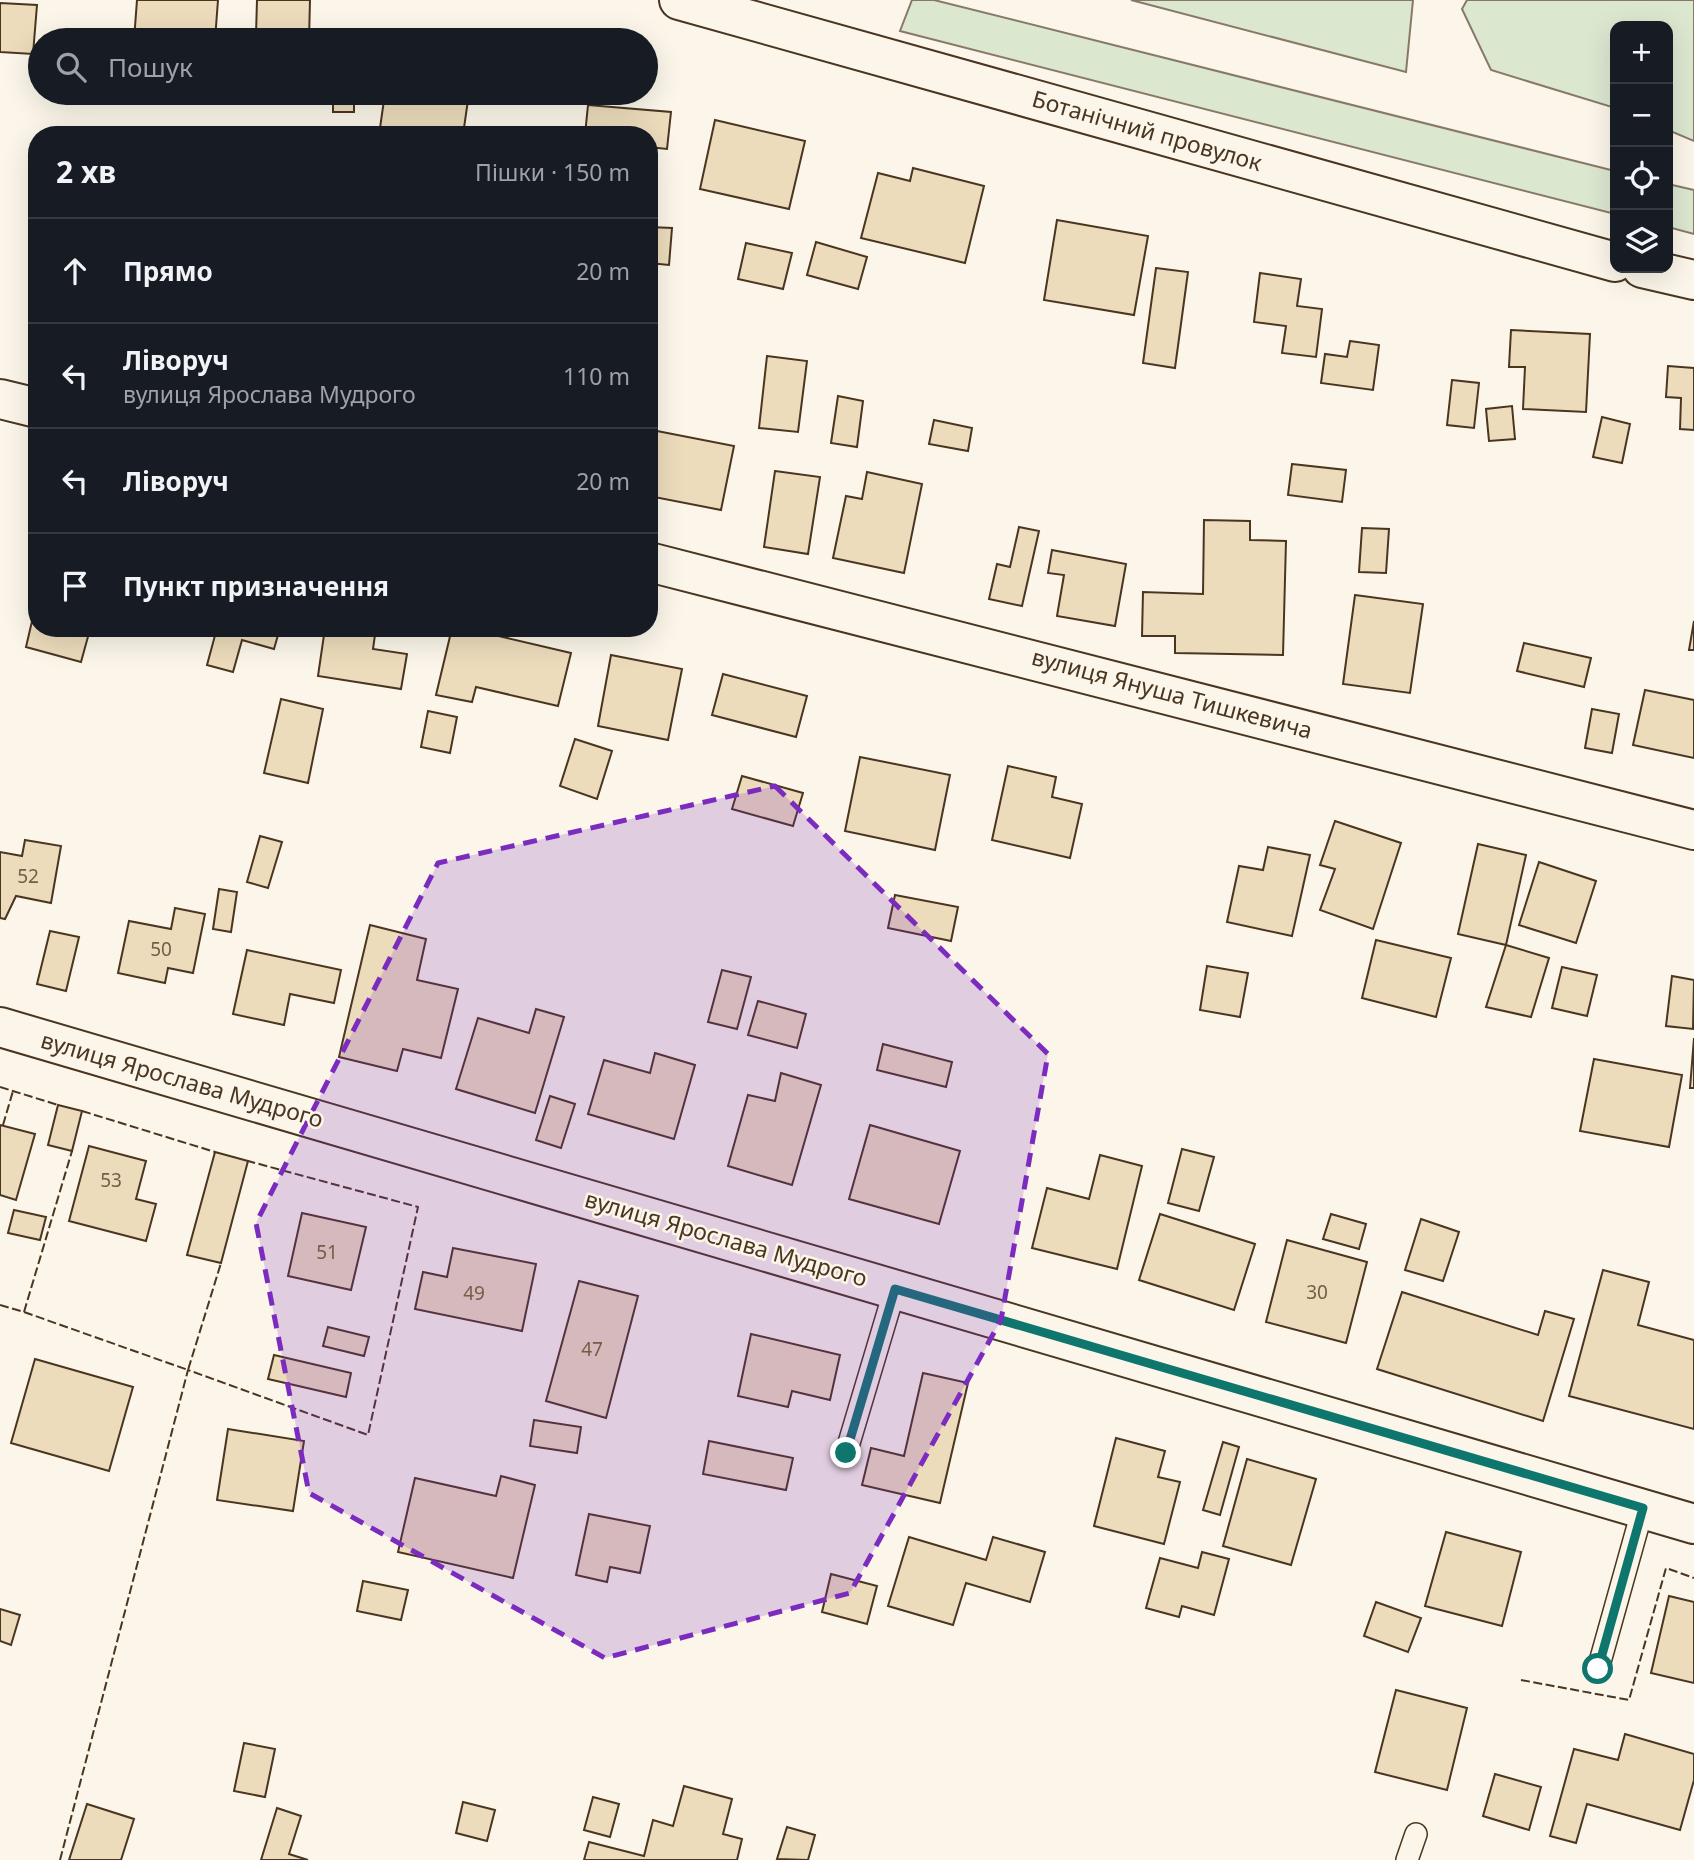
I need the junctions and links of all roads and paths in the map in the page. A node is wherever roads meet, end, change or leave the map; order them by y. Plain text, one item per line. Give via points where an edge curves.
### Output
1 (679, 0) edge
2 (1610, 261) edge
3 (1664, 273) edge
4 (1694, 280) edge
5 (0, 399) edge
6 (28, 406) edge
7 (658, 564) edge
8 (1694, 830) edge
9 (0, 1027) edge
10 (895, 1289) junction
11 (846, 1453) dead end
12 (1643, 1508) junction
13 (1694, 1524) edge
14 (1598, 1669) dead end
15 (1416, 1834) dead end
16 (1407, 1860) edge

1 - 2 street, Ботанічний провулок
3 - 4 street
5 - 6 street
7 - 8 street, вулиця Януша Тишкевича
9 - 10 street, вулиця Ярослава Мудрого
10 - 11 lane
10 - 12 street, вулиця Ярослава Мудрого
12 - 13 street, вулиця Ярослава Мудрого
12 - 14 lane
15 - 16 lane

